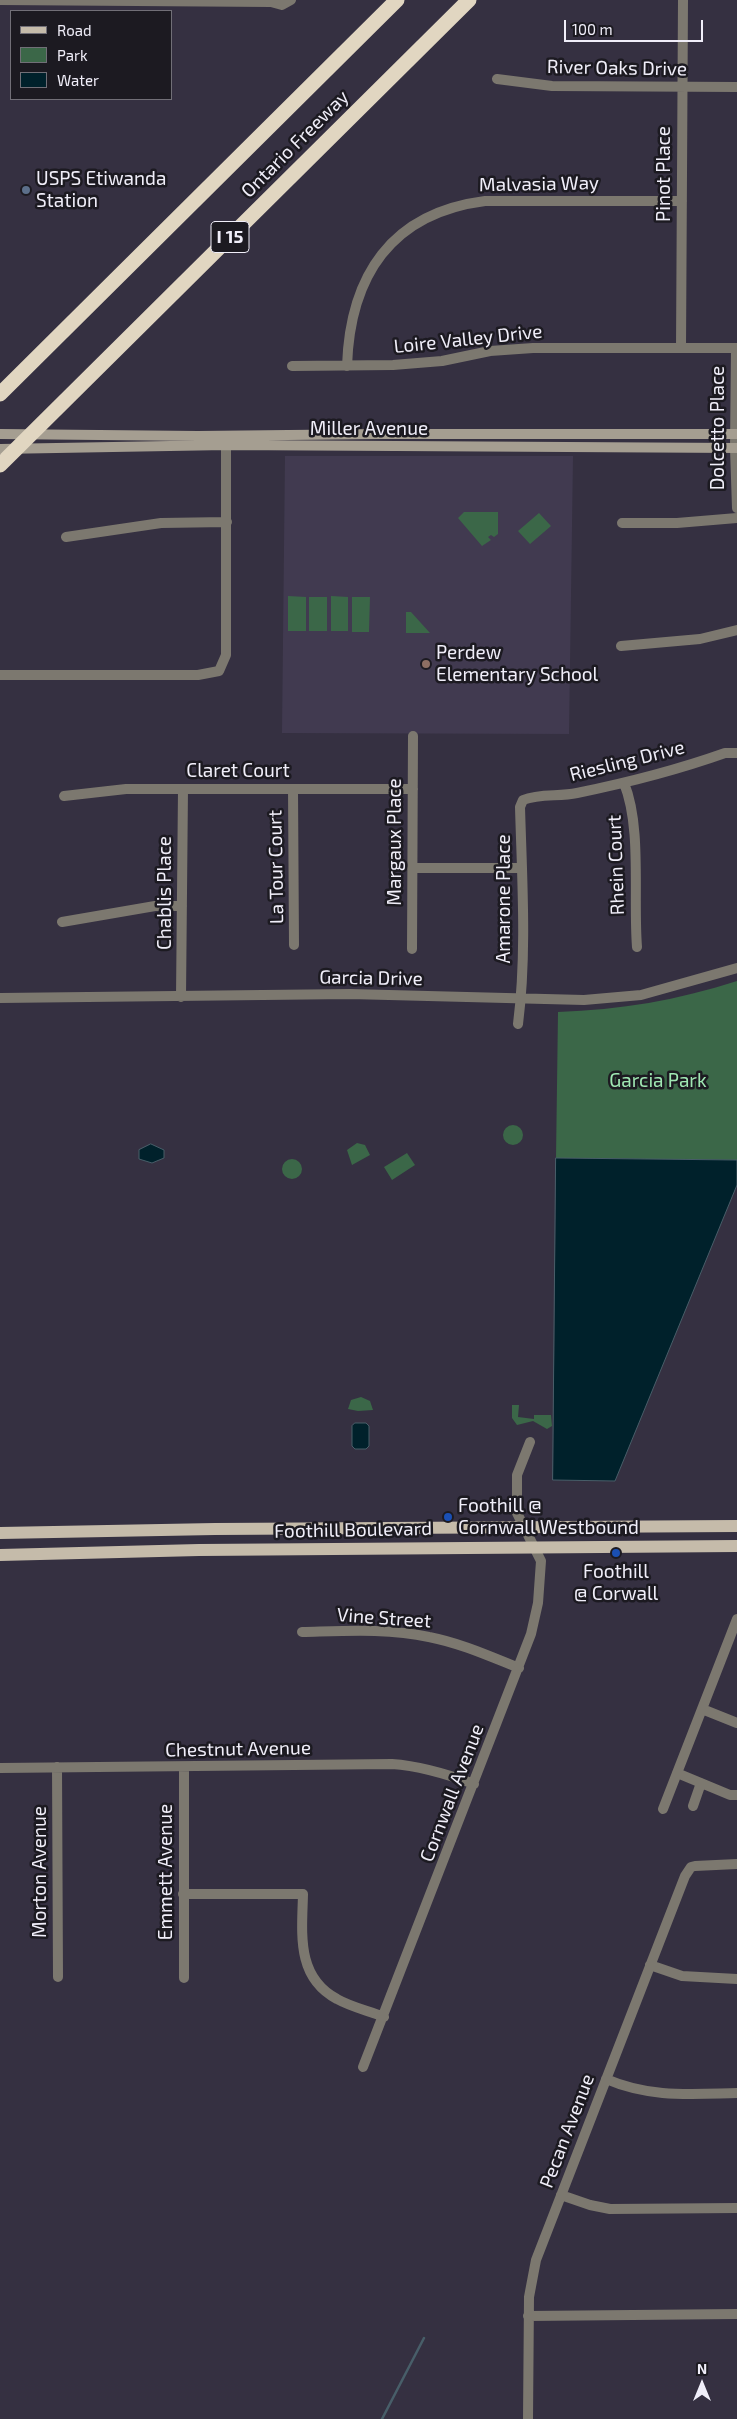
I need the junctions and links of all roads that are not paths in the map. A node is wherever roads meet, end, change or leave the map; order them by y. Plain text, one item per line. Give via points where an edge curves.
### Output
1 (0, 0) edge
2 (290, 0) edge
3 (397, 0) edge
4 (469, 0) edge
5 (683, 0) edge
6 (166, 1) edge
7 (498, 79) dead end
8 (682, 87) junction
9 (737, 87) edge
10 (682, 201) junction
11 (681, 348) junction
12 (736, 348) edge
13 (292, 366) dead end
14 (348, 366) junction
15 (0, 394) edge
16 (0, 434) edge
17 (736, 434) edge
18 (226, 441) junction
19 (736, 448) edge
20 (0, 450) edge
21 (0, 465) edge
22 (737, 508) edge
23 (737, 518) edge
24 (228, 522) junction
25 (622, 523) dead end
26 (66, 537) dead end
27 (737, 630) edge
28 (621, 646) dead end
29 (0, 674) edge
30 (413, 736) dead end
31 (737, 753) edge
32 (624, 782) junction
33 (183, 789) junction
34 (293, 789) junction
35 (413, 789) junction
36 (64, 796) dead end
37 (524, 800) joint
38 (412, 868) junction
39 (522, 868) junction
40 (182, 906) junction
41 (62, 922) dead end
42 (294, 945) dead end
43 (636, 947) dead end
44 (412, 949) dead end
45 (737, 968) edge
46 (181, 997) junction
47 (0, 998) edge
48 (521, 999) junction
49 (518, 1024) dead end
50 (530, 1442) dead end
51 (737, 1526) edge
52 (524, 1529) junction
53 (0, 1533) edge
54 (737, 1546) edge
55 (534, 1547) junction
56 (0, 1555) edge
57 (737, 1619) edge
58 (302, 1632) dead end
59 (519, 1668) junction
60 (702, 1709) junction
61 (737, 1723) edge
62 (57, 1767) junction
63 (184, 1767) junction
64 (0, 1768) edge
65 (677, 1773) junction
66 (701, 1783) junction
67 (474, 1784) junction
68 (737, 1794) edge
69 (693, 1806) dead end
70 (664, 1809) dead end
71 (737, 1864) edge
72 (183, 1894) junction
73 (650, 1966) junction
74 (58, 1977) dead end
75 (184, 1978) dead end
76 (737, 1979) edge
77 (384, 2017) junction
78 (363, 2067) dead end
79 (606, 2079) junction
80 (737, 2093) edge
81 (561, 2194) junction
82 (737, 2208) edge
83 (737, 2314) edge
84 (528, 2316) junction
85 (528, 2419) edge

1 - 6 street
2 - 6 street via 282,5 271,2
3 - 15 highway, Ontario Freeway / I 15
4 - 21 highway, Ontario Freeway / I 15
5 - 8 street, Pinot Place
7 - 8 street, River Oaks Drive via 552,86
8 - 9 street, River Oaks Drive
8 - 10 street, Pinot Place
10 - 11 street, Pinot Place
10 - 14 street, Malvasia Way via 485,201 456,206 428,217 395,240 364,282 352,317
11 - 12 street, Loire Valley Drive
11 - 14 street, Loire Valley Drive via 533,348 490,351 393,366
12 - 17 street, Dolcetto Place
13 - 14 street, Loire Valley Drive
16 - 18 main road, Miller Avenue
17 - 18 main road, Miller Avenue
17 - 19 street, Dolcetto Place
18 - 19 main road, Miller Avenue
18 - 20 main road, Miller Avenue
18 - 24 street
19 - 22 street, Dolcetto Place
23 - 25 street
24 - 26 street via 160,523
24 - 29 street via 226,655 219,671 198,675
27 - 28 street via 700,639
30 - 35 street, Margaux Place
31 - 32 street, Riesling Drive via 725,753
32 - 37 street, Riesling Drive via 574,794
32 - 43 street, Rhein Court via 634,826
33 - 34 street, Claret Court
33 - 36 street, Claret Court via 126,789
33 - 40 street, Chablis Place
34 - 35 street, Claret Court
34 - 42 street, La Tour Court
35 - 38 street, Margaux Place
37 - 39 street, Amarone Place via 520,807
38 - 39 street
38 - 44 street, Margaux Place
39 - 48 street, Amarone Place
40 - 41 street via 155,906
40 - 46 street, Chablis Place
45 - 48 street, Garcia Drive via 641,995 584,1000
46 - 47 street, Garcia Drive
46 - 48 street, Garcia Drive via 350,994
48 - 49 street, Amarone Place
50 - 52 street, Cornwall Avenue via 516,1475 517,1513
51 - 52 main road, Foothill Boulevard
52 - 53 main road, Foothill Boulevard
52 - 55 street, Cornwall Avenue
54 - 55 main road, Foothill Boulevard
55 - 56 main road, Foothill Boulevard
55 - 59 street, Cornwall Avenue via 541,1561 538,1602
57 - 60 street
58 - 59 street, Vine Street via 375,1631 428,1636 467,1647
59 - 67 street, Cornwall Avenue
60 - 61 street
60 - 65 street
62 - 63 street, Chestnut Avenue
62 - 64 street, Chestnut Avenue
62 - 74 street, Morton Avenue
63 - 67 street, Chestnut Avenue via 402,1765 448,1774
63 - 72 street, Emmett Avenue
65 - 66 street
65 - 70 street
66 - 68 street
66 - 69 street
67 - 77 street, Cornwall Avenue
71 - 73 street, Pecan Avenue via 691,1867
72 - 75 street, Emmett Avenue
72 - 77 street via 303,1894 302,1944 310,1976 338,2000
73 - 76 street via 689,1977
73 - 79 street, Pecan Avenue
77 - 78 street, Cornwall Avenue
79 - 80 street via 650,2093
79 - 81 street, Pecan Avenue
81 - 82 street via 590,2205 610,2208
81 - 84 street, Pecan Avenue via 533,2272
83 - 84 street
84 - 85 street, Pecan Avenue

